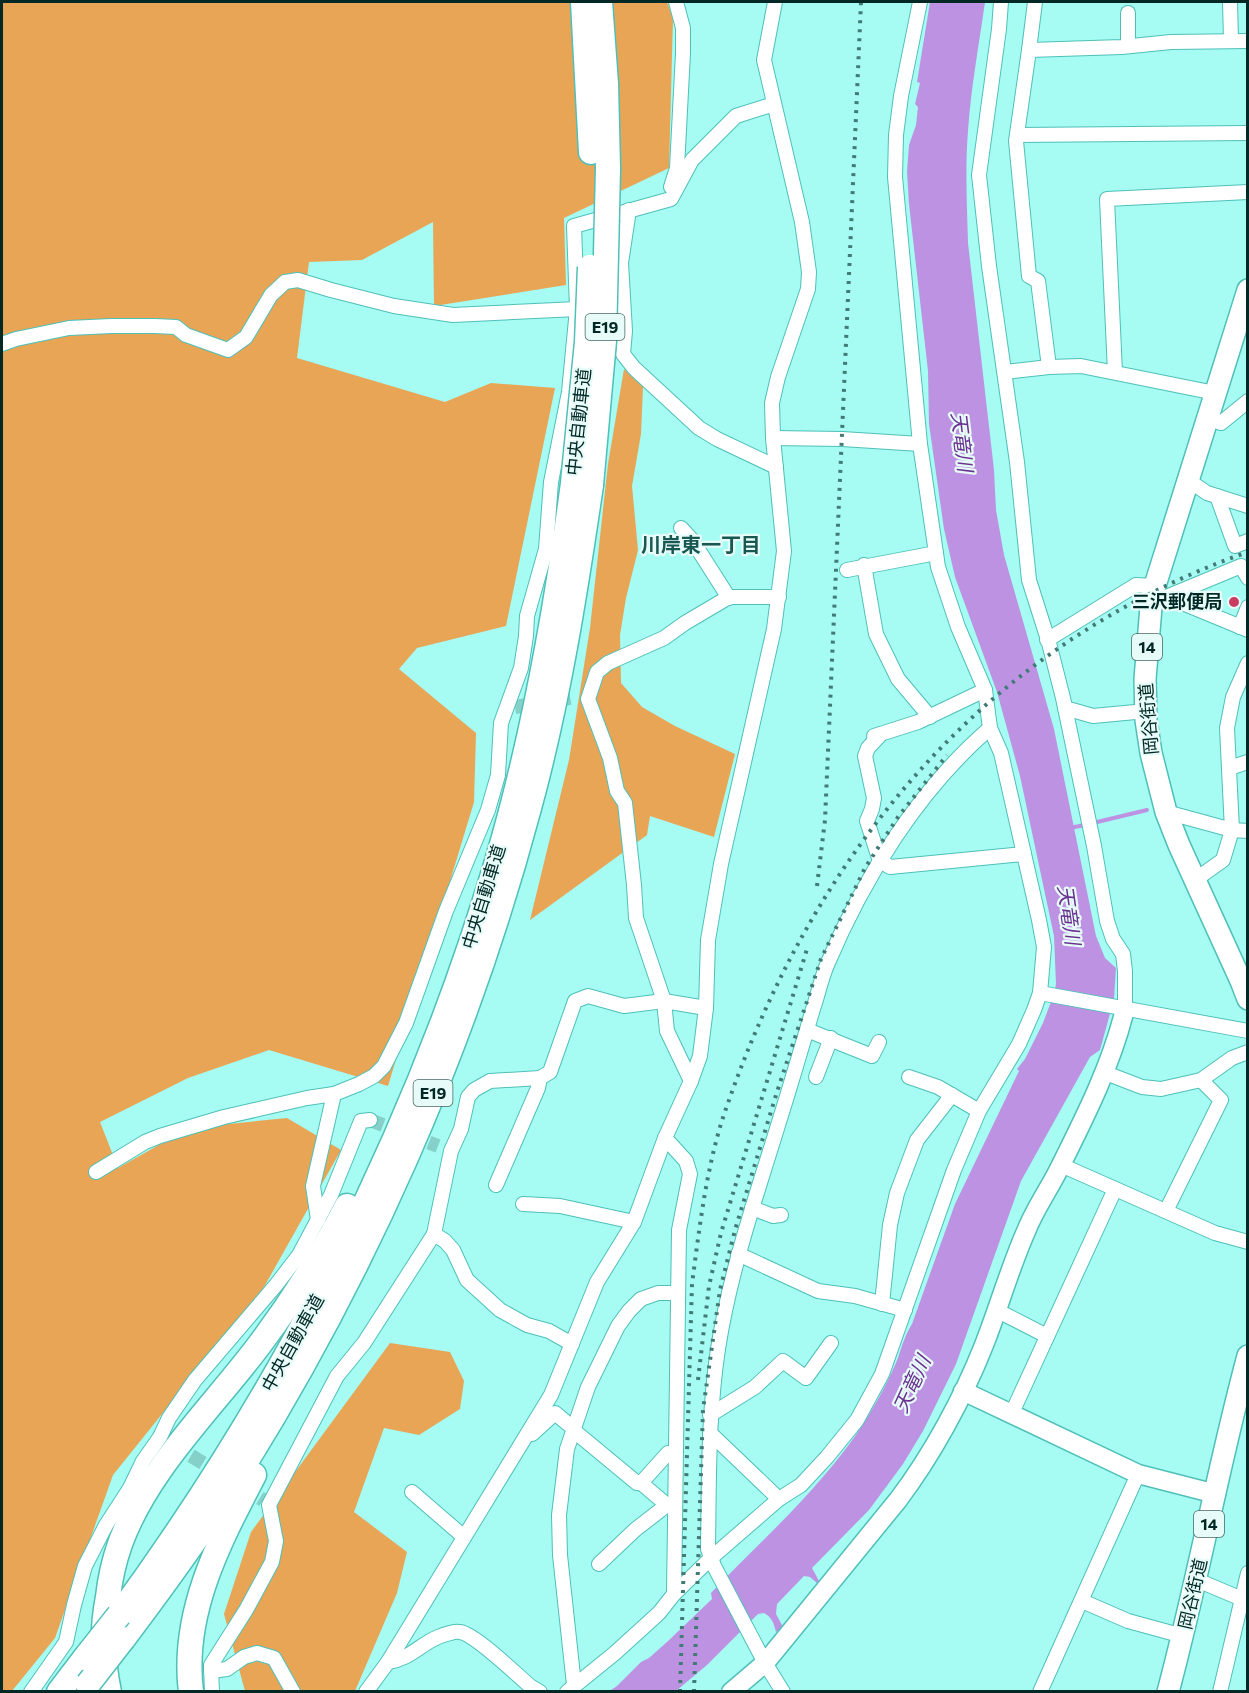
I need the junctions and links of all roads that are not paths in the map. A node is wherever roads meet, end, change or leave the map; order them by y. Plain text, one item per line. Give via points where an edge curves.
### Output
1 (583, 2) edge
2 (600, 2) edge
3 (676, 2) edge
4 (775, 2) edge
5 (920, 2) edge
6 (1001, 2) edge
7 (1035, 2) edge
8 (1230, 2) edge
9 (1128, 13) dead end
10 (1230, 40) junction
11 (1248, 41) edge
12 (1128, 46) junction
13 (1029, 50) junction
14 (774, 104) junction
15 (1248, 133) edge
16 (1017, 135) junction
17 (600, 167) junction
18 (1248, 192) edge
19 (659, 203) junction
20 (629, 210) junction
21 (1247, 296) edge
22 (577, 309) junction
23 (2, 344) edge
24 (1049, 367) junction
25 (1005, 372) junction
26 (1115, 372) junction
27 (1215, 393) junction
28 (1248, 401) edge
29 (1208, 418) junction
30 (773, 438) junction
31 (920, 444) junction
32 (776, 467) junction
33 (1188, 480) junction
34 (582, 484) junction
35 (1217, 496) junction
36 (1248, 506) edge
37 (681, 528) dead end
38 (1248, 541) edge
39 (936, 553) junction
40 (864, 566) junction
41 (847, 570) dead end
42 (1246, 570) edge
43 (1157, 593) junction
44 (779, 597) junction
45 (729, 598) junction
46 (1248, 607) edge
47 (571, 614) junction
48 (1244, 628) edge
49 (1047, 640) junction
50 (1248, 663) edge
51 (985, 690) junction
52 (1065, 708) junction
53 (1146, 711) junction
54 (930, 717) junction
55 (990, 728) junction
56 (1248, 762) edge
57 (522, 764) junction
58 (1229, 768) junction
59 (1166, 812) junction
60 (1232, 830) junction
61 (1248, 831) edge
62 (1024, 854) junction
63 (880, 861) junction
64 (1195, 880) junction
65 (1044, 994) junction
66 (1248, 999) edge
67 (664, 1001) junction
68 (706, 1008) junction
69 (1121, 1008) junction
70 (807, 1030) junction
71 (1248, 1031) edge
72 (831, 1038) junction
73 (879, 1042) dead end
74 (1248, 1052) edge
75 (1103, 1072) junction
76 (540, 1077) junction
77 (816, 1077) dead end
78 (909, 1077) dead end
79 (1201, 1080) junction
80 (691, 1081) junction
81 (334, 1094) junction
82 (951, 1095) junction
83 (979, 1111) junction
84 (370, 1120) dead end
85 (665, 1138) junction
86 (1061, 1165) junction
87 (96, 1172) dead end
88 (496, 1185) dead end
89 (1115, 1189) junction
90 (523, 1204) dead end
91 (752, 1208) junction
92 (1166, 1212) junction
93 (781, 1215) dead end
94 (318, 1221) junction
95 (634, 1222) junction
96 (434, 1234) junction
97 (1248, 1242) edge
98 (738, 1254) junction
99 (678, 1293) junction
100 (882, 1304) junction
101 (905, 1310) junction
102 (996, 1310) junction
103 (1047, 1336) junction
104 (831, 1342) dead end
105 (572, 1344) junction
106 (1248, 1356) edge
107 (563, 1367) junction
108 (963, 1391) junction
109 (555, 1413) junction
110 (710, 1415) junction
111 (1011, 1415) junction
112 (573, 1429) junction
113 (710, 1433) junction
114 (525, 1437) junction
115 (676, 1453) junction
116 (1138, 1474) junction
117 (641, 1483) junction
118 (411, 1492) dead end
119 (1216, 1494) junction
120 (779, 1499) junction
121 (671, 1505) junction
122 (464, 1537) junction
123 (713, 1562) junction
124 (599, 1564) dead end
125 (1248, 1573) edge
126 (1197, 1580) junction
127 (674, 1594) junction
128 (1242, 1599) junction
129 (1082, 1601) junction
130 (1183, 1636) junction
131 (762, 1657) junction
132 (388, 1662) junction
133 (211, 1671) junction
134 (571, 1688) edge
135 (93, 1689) edge
136 (30, 1692) edge
137 (59, 1692) edge
138 (191, 1692) edge
139 (212, 1692) edge
140 (293, 1692) edge
141 (366, 1692) edge
142 (540, 1692) edge
143 (731, 1692) edge
144 (783, 1692) edge
145 (1040, 1692) edge
146 (1168, 1692) edge
147 (1220, 1692) edge

1 - 17 highway, 中央自動車道 / E19
2 - 17 highway, 中央自動車道 / E19 via 606,84
3 - 19 street via 683,45 676,168 670,188
4 - 14 street via 764,60
5 - 31 street via 900,106 895,177
6 - 25 street via 979,175
7 - 13 street
8 - 10 street
9 - 12 street
10 - 11 street
10 - 12 street
12 - 13 street
13 - 16 street
14 - 19 street via 736,116 693,160 670,199
14 - 30 street via 802,222 809,272 808,290 772,403
15 - 16 street
16 - 24 street via 1029,276 1038,281
17 - 34 highway, 中央自動車道 / E19, bridge via 604,341
18 - 26 street via 1107,199
19 - 20 street
20 - 22 street via 574,226
20 - 32 street via 621,263 623,354 699,428
21 - 27 main road, 岡谷街道 / 14
22 - 23 street via 453,315 394,306 298,280 285,282 272,295 246,337 228,350 186,335 176,327 155,326 69,328
22 - 81 street via 569,393 551,482 546,549 527,616 521,668 501,723 498,775 488,810 406,1023 384,1066 374,1076
24 - 25 street
24 - 26 street via 1081,366
25 - 49 street via 1029,580
26 - 27 street
27 - 29 main road, 岡谷街道 / 14
28 - 29 street via 1221,423
29 - 33 main road, 岡谷街道 / 14
30 - 31 street
30 - 32 street
31 - 39 street
32 - 44 street via 784,551
33 - 35 street
33 - 43 main road, 岡谷街道 / 14
34 - 47 highway, 中央自動車道 / E19
34 - 57 highway, 中央自動車道 / E19
35 - 36 street
35 - 38 street via 1235,546
37 - 45 street
39 - 40 street
39 - 51 street via 958,627
40 - 41 street
40 - 54 street via 876,634 898,679
42 - 43 street
43 - 48 street
43 - 49 street via 1136,585
43 - 53 main road, 岡谷街道 / 14 via 1145,679
44 - 45 street
44 - 68 street via 721,864 708,940
45 - 67 street via 664,638 608,663 597,672 582,698 610,758 617,791 625,803 636,918
46 - 48 street
47 - 135 highway, 中央自動車道 / E19, bridge via 544,748 514,861 473,990 424,1115 373,1227 273,1417 196,1539 123,1639
47 - 138 highway via 552,746 519,872 480,993 396,1196 207,1573 193,1627
49 - 52 street
50 - 58 street via 1233,697 1227,728
51 - 54 street
51 - 55 street
52 - 53 street via 1093,716
52 - 69 street via 1107,921 1123,954
53 - 59 main road, 岡谷街道 / 14 via 1151,753
54 - 63 street via 877,735 865,756 874,798 867,821
55 - 62 street via 1001,753
55 - 63 street via 942,777
56 - 58 street
57 - 135 highway via 445,985 366,1170 323,1250 284,1311 151,1484 133,1515 111,1577 103,1647
57 - 137 highway, 中央自動車道 / E19, bridge via 496,863 456,984 407,1111 358,1220 244,1429 181,1527
58 - 60 street
59 - 60 street
59 - 64 main road, 岡谷街道 / 14
60 - 61 street
60 - 64 street via 1223,860
62 - 63 street via 890,867
62 - 65 street via 1044,947
63 - 70 street via 826,967
64 - 66 main road, 岡谷街道 / 14
65 - 69 street
65 - 83 street
67 - 68 street
67 - 76 street via 624,1006 588,996 575,1001 550,1072
67 - 80 street via 667,1032
68 - 80 street via 700,1056
69 - 71 street
69 - 75 street via 1117,1038
70 - 72 street
70 - 91 street
72 - 73 street via 872,1056
72 - 77 street
74 - 79 street via 1232,1058
75 - 79 street via 1142,1087 1161,1089
75 - 86 street
76 - 88 street
76 - 96 street via 490,1082 468,1097 461,1129 445,1149
78 - 82 street
79 - 92 street via 1221,1100
80 - 85 street
81 - 87 street via 224,1117 160,1136
81 - 94 street via 313,1186
82 - 83 street
82 - 100 street via 917,1140 897,1193
83 - 101 street
84 - 94 street via 361,1121
85 - 95 street
85 - 99 street via 686,1161 690,1174 680,1230
86 - 89 street
86 - 102 street via 1027,1228
89 - 92 street
89 - 103 street
90 - 95 street via 560,1206
91 - 93 street
91 - 98 street
92 - 97 street
94 - 136 street via 276,1285 195,1380 170,1418 163,1439 143,1461 85,1566 66,1642
95 - 105 street via 597,1282
96 - 105 street via 453,1250 467,1280 500,1310
96 - 133 street via 364,1343 337,1376 266,1503 276,1541 272,1562
98 - 100 street via 818,1291
98 - 110 street via 718,1348
99 - 112 street via 658,1293 641,1299 629,1311 588,1387
99 - 115 street
100 - 101 street
101 - 120 street via 882,1374 857,1420 801,1485
102 - 103 street
102 - 108 street
103 - 111 street
104 - 110 street via 806,1378 783,1361 755,1388
105 - 107 street
106 - 119 main road, 岡谷街道 / 14
107 - 109 street via 565,1376
107 - 114 street
108 - 111 street
108 - 131 street via 914,1479
109 - 112 street
109 - 114 street
110 - 113 street
111 - 116 street
112 - 117 street
112 - 134 street via 559,1515
113 - 120 street
113 - 123 street via 708,1549
114 - 122 street
115 - 117 street via 668,1454
115 - 121 street
116 - 119 street
116 - 129 street
117 - 121 street
118 - 122 street
119 - 126 main road, 岡谷街道 / 14
120 - 123 street
121 - 124 street
121 - 127 street
122 - 132 street
123 - 127 street
123 - 131 street
125 - 128 street
126 - 128 street
126 - 130 main road, 岡谷街道 / 14
127 - 134 street via 659,1613
128 - 147 street
129 - 130 street via 1128,1621
129 - 145 street
130 - 146 main road, 岡谷街道 / 14
131 - 143 street
131 - 144 street
132 - 141 street
132 - 142 street via 414,1653 438,1637 460,1632 475,1639
133 - 139 street
133 - 140 street via 227,1669 257,1653 274,1658

